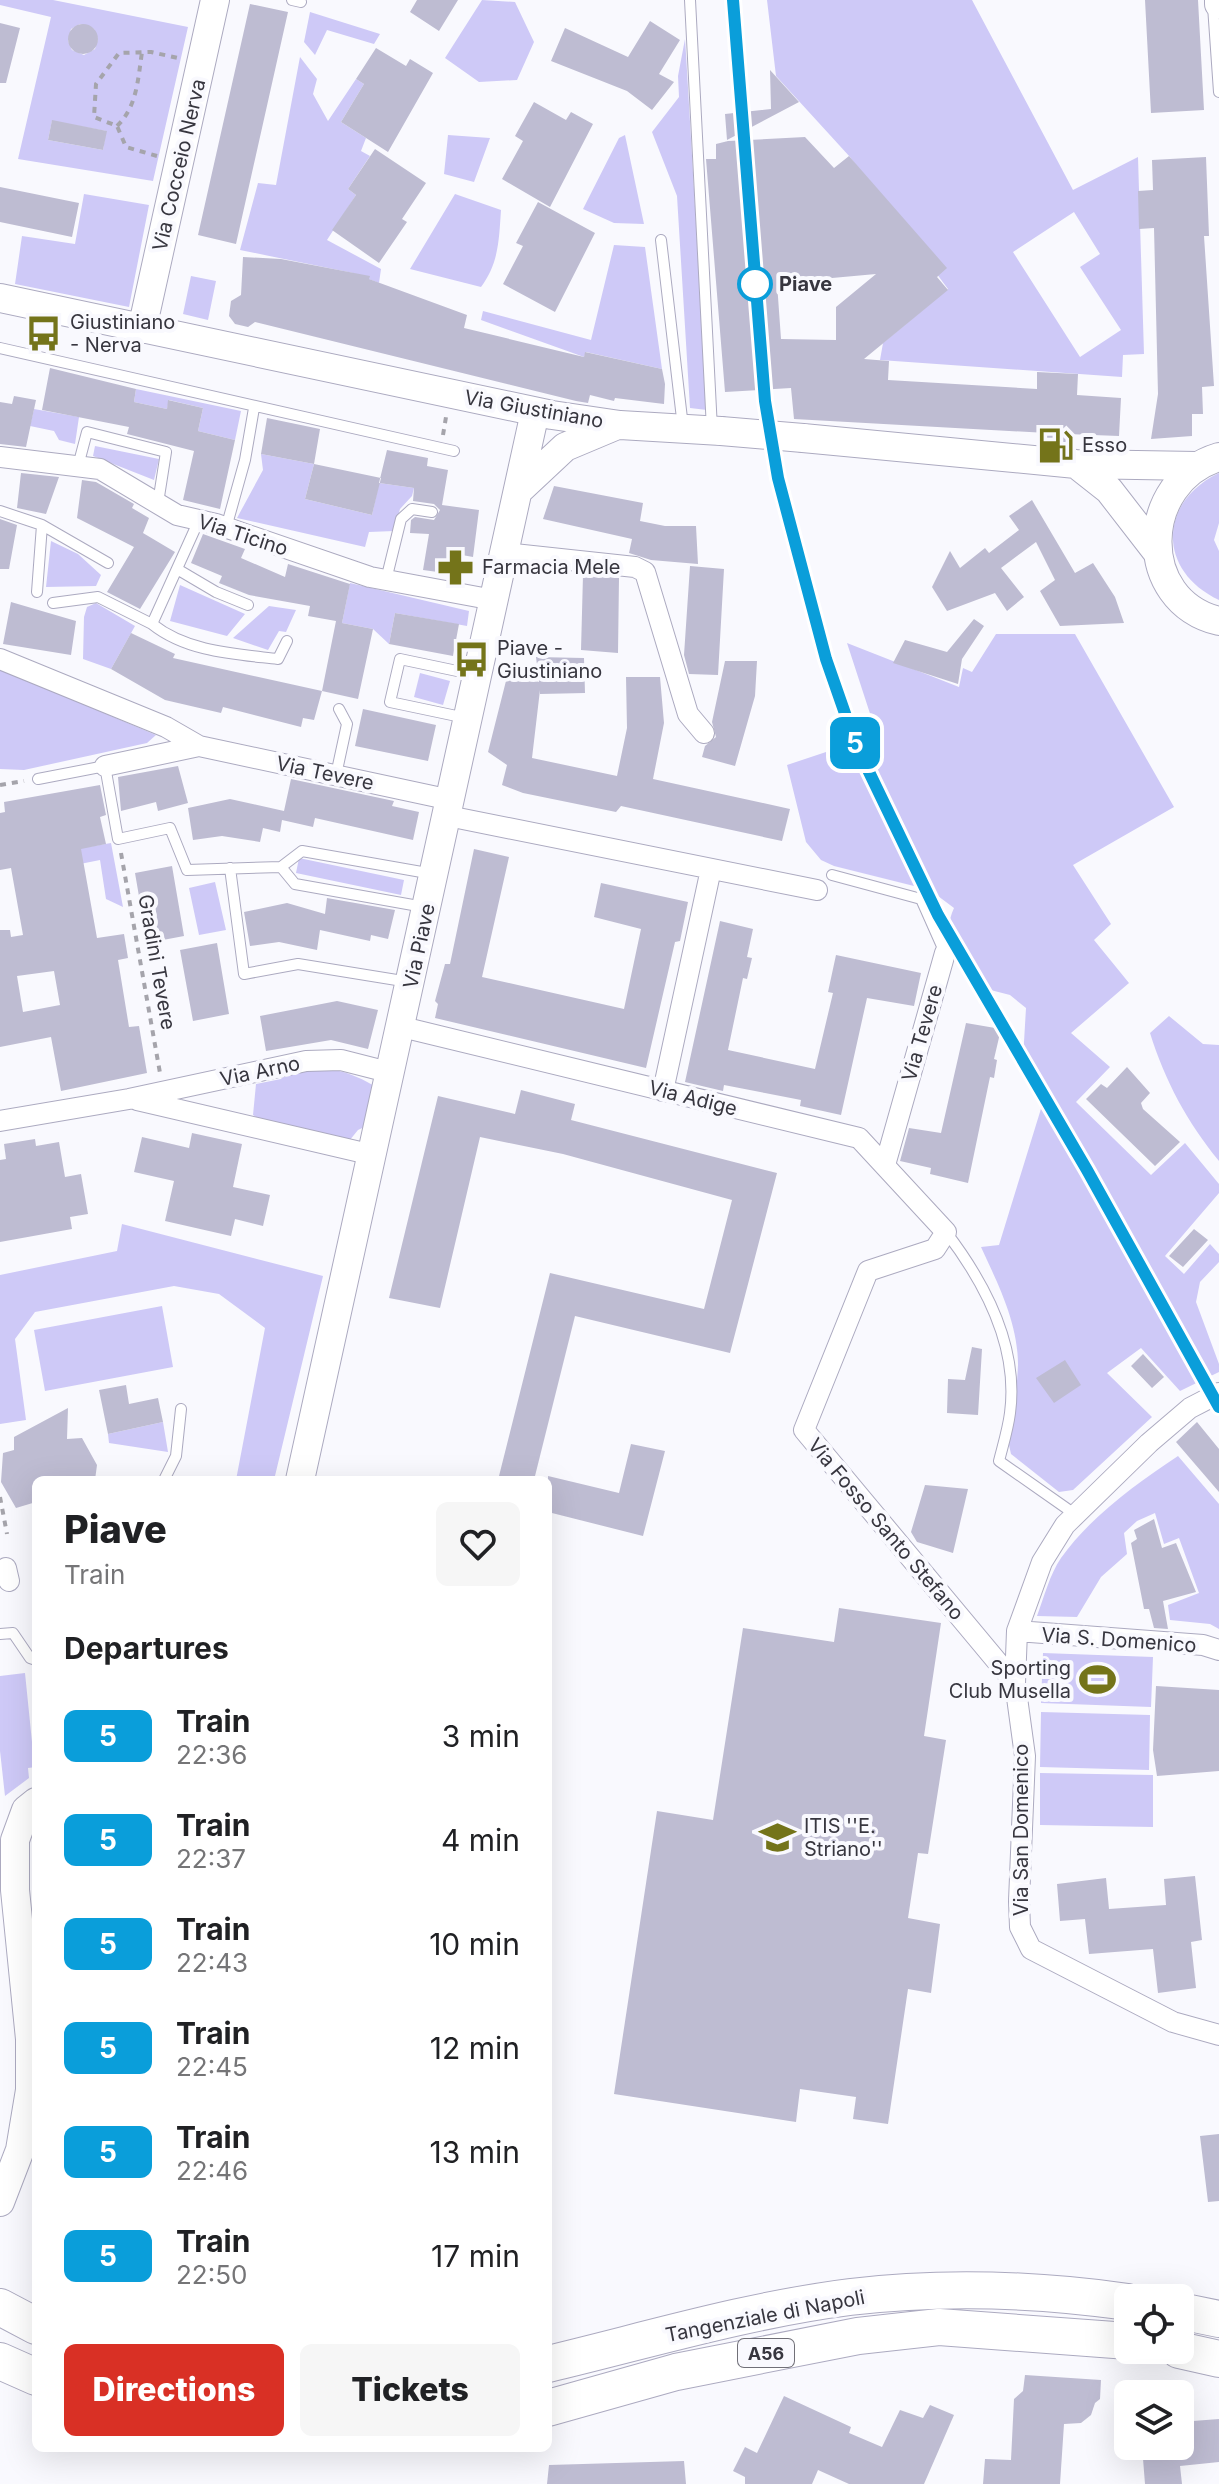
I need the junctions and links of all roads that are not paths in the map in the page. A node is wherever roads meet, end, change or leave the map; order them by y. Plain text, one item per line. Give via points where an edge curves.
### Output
1 (215, 0) edge
2 (690, 0) edge
3 (1217, 1) edge
4 (1219, 92) edge
5 (661, 240) dead end
6 (0, 298) edge
7 (142, 329) junction
8 (0, 348) edge
9 (254, 408) junction
10 (535, 412) junction
11 (620, 425) junction
12 (683, 429) junction
13 (716, 431) junction
14 (454, 451) dead end
15 (0, 457) edge
16 (1213, 458) edge
17 (1076, 464) junction
18 (78, 466) junction
19 (519, 490) junction
20 (158, 503) junction
21 (0, 511) edge
22 (432, 512) dead end
23 (199, 520) junction
24 (42, 525) junction
25 (226, 528) junction
26 (1157, 552) junction
27 (505, 553) junction
28 (108, 563) dead end
29 (177, 569) junction
30 (386, 580) junction
31 (37, 592) dead end
32 (494, 600) junction
33 (53, 603) dead end
34 (248, 605) dead end
35 (1219, 621) edge
36 (152, 624) junction
37 (287, 641) dead end
38 (0, 659) edge
39 (478, 675) junction
40 (339, 709) dead end
41 (469, 718) junction
42 (704, 733) dead end
43 (199, 746) junction
44 (105, 766) junction
45 (336, 775) junction
46 (38, 779) road end
47 (450, 808) junction
48 (281, 867) junction
49 (230, 868) junction
50 (711, 869) junction
51 (435, 875) junction
52 (832, 875) dead end
53 (817, 890) dead end
54 (428, 908) junction
55 (945, 953) joint
56 (411, 983) junction
57 (402, 1027) junction
58 (392, 1073) junction
59 (663, 1091) junction
60 (129, 1099) junction
61 (0, 1121) edge
62 (373, 1155) junction
63 (885, 1165) junction
64 (946, 1232) junction
65 (1219, 1393) edge
66 (181, 1409) dead end
67 (166, 1476) edge
68 (301, 1476) edge
69 (1076, 1515) junction
70 (1017, 1631) junction
71 (0, 1634) edge
72 (1219, 1650) edge
73 (32, 1659) edge
74 (1015, 1683) junction
75 (32, 1805) edge
76 (0, 1830) edge
77 (15, 1867) junction
78 (1219, 2035) edge
79 (0, 2202) edge
80 (1114, 2301) edge
81 (0, 2307) edge
82 (1194, 2314) edge
83 (1219, 2319) edge
84 (32, 2324) edge
85 (1114, 2340) edge
86 (1194, 2353) edge
87 (1219, 2359) edge
88 (0, 2361) edge
89 (552, 2363) edge
90 (32, 2375) edge
91 (552, 2407) edge

1 - 7 street, Via Cocceio Nerva
2 - 13 lane
3 - 4 lane
5 - 12 lane
6 - 7 street, Via Giustiniano
7 - 10 street, Via Giustiniano
8 - 9 lane
9 - 14 lane
9 - 25 lane
10 - 11 street, Via Giustiniano
10 - 19 street, Via Piave
11 - 12 street, Via Giustiniano
11 - 19 street via 565,447
12 - 13 street, Via Giustiniano
13 - 17 street, Via Giustiniano, bridge
15 - 18 street, Via Ticino
16 - 17 street, Via Giustiniano
16 - 26 street via 1178,482 1164,503
17 - 26 street via 1109,490
18 - 20 street, Via Ticino via 100,469
18 - 20 lane via 87,432 166,452
19 - 27 street, Via Piave
20 - 23 street, Via Ticino
21 - 24 lane
22 - 30 lane via 412,509 401,519
23 - 25 street, Via Ticino
23 - 29 lane
24 - 28 lane
24 - 31 lane
25 - 30 street, Via Ticino
26 - 35 street via 1182,601
27 - 32 street, Via Piave
27 - 42 street via 645,572 688,714
29 - 34 lane
29 - 36 lane
30 - 32 street, Via Ticino
32 - 39 street, Via Piave
33 - 36 lane via 98,597
36 - 37 lane via 168,637 222,653 278,659
38 - 43 street, Via Tevere via 166,727
39 - 41 street, Via Piave
39 - 41 lane via 400,659 390,702
40 - 45 lane via 347,724
41 - 47 street, Via Piave
43 - 44 street, Via Tevere
43 - 45 street, Via Tevere
44 - 46 lane, Via Tevere
44 - 49 lane via 118,839 170,828 187,870
45 - 47 street, Via Tevere
47 - 50 street, Via Tevere
47 - 51 street, Via Piave
48 - 49 lane
48 - 51 lane via 302,851
48 - 54 lane via 295,884
49 - 56 lane via 244,974 298,964
50 - 53 street, Via Tevere
50 - 59 street
51 - 54 street, Via Piave
52 - 55 lane, Via Tevere via 921,899
54 - 56 street, Via Piave
55 - 63 street, Via Tevere
56 - 57 street, Via Piave
57 - 58 street, Via Piave
57 - 59 street, Via Adige
58 - 60 street, Via Arno via 341,1060 306,1061
58 - 62 street, Via Piave
59 - 63 street, Via Adige via 859,1138
60 - 61 street, Via Arno
60 - 62 street, Via Arno
62 - 68 street, Via Piave
63 - 64 street, Via Adige
64 - 69 lane via 995,1309 1008,1358 1011,1412 999,1461
64 - 74 street, Via Fosso Santo Stefano via 935,1249 868,1271 804,1430
65 - 69 street, Via San Domenico via 1180,1417
66 - 67 lane via 176,1456
69 - 70 street, Via San Domenico via 1042,1562
70 - 72 street, Via S. Domenico
70 - 74 street, Via San Domenico
71 - 73 lane via 13,1633
74 - 78 street, Via San Domenico via 1025,1756 1020,1927 1031,1949 1173,2022
75 - 77 street via 19,1823
76 - 77 street
77 - 79 street via 30,2090 20,2150
80 - 89 highway, Tangenziale di Napoli / A56 via 989,2290 901,2293 798,2306
81 - 84 highway
82 - 83 highway
85 - 91 highway, Tangenziale di Napoli / A56 via 939,2327 844,2339 676,2372
86 - 87 highway
88 - 90 highway

